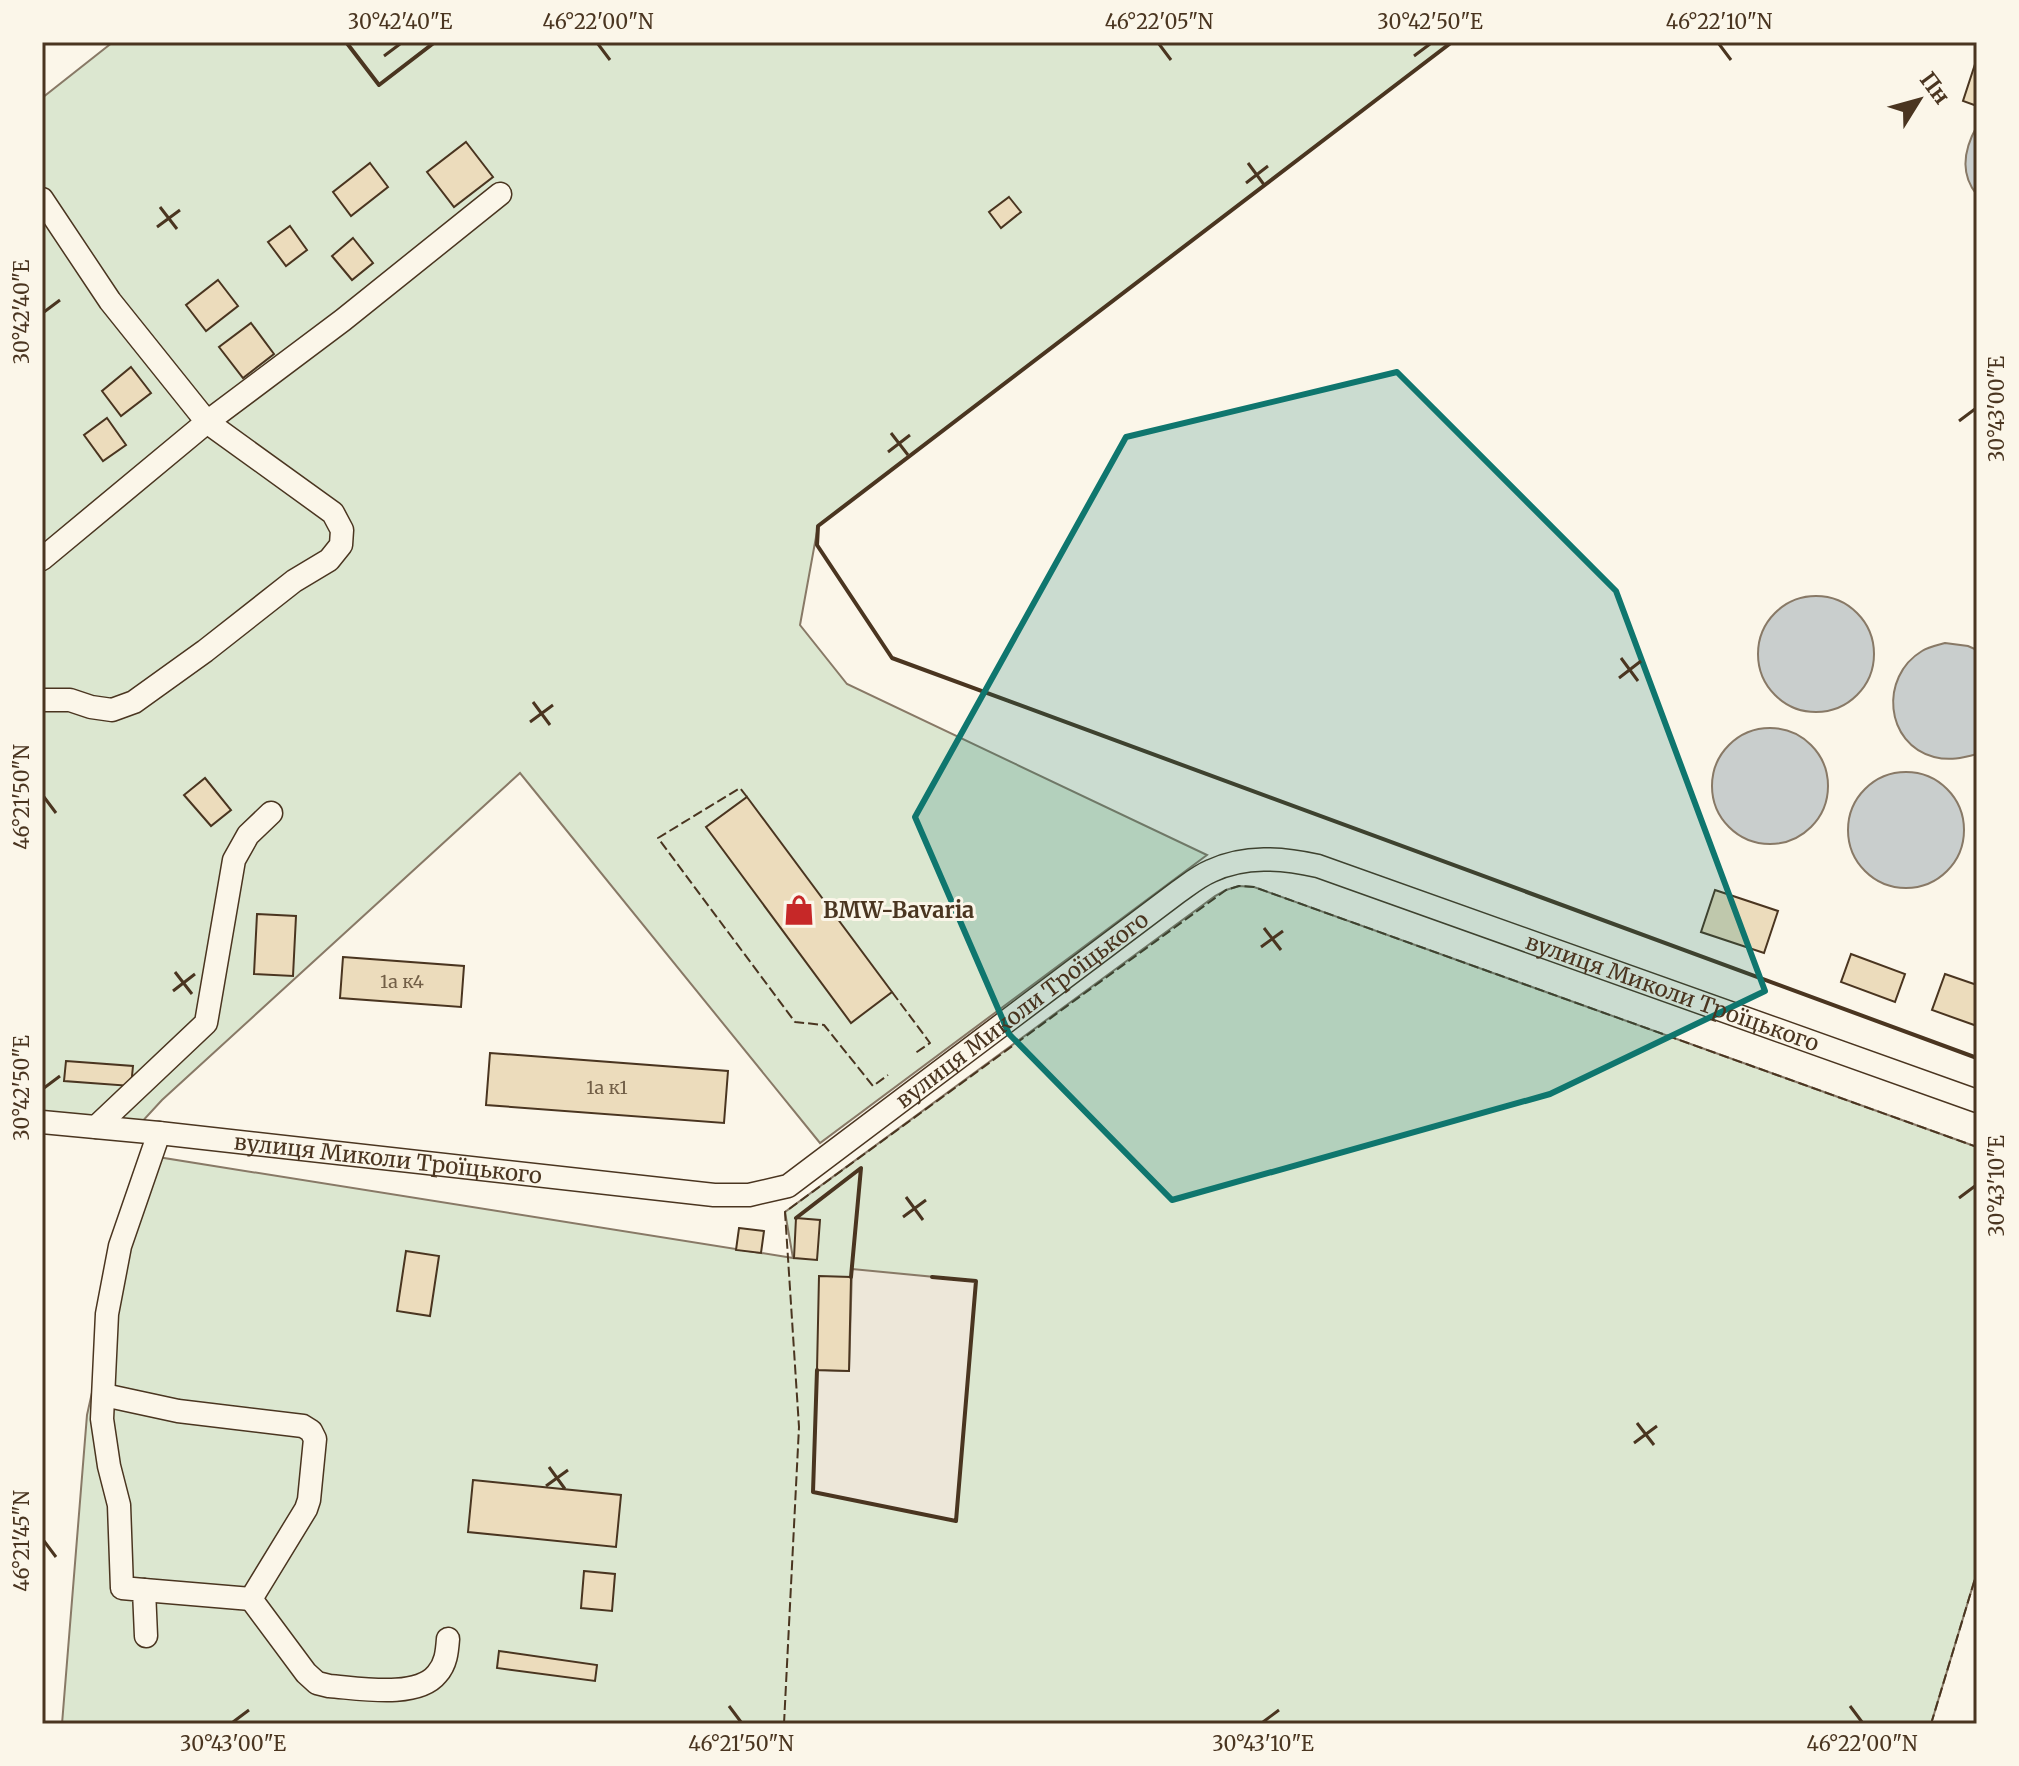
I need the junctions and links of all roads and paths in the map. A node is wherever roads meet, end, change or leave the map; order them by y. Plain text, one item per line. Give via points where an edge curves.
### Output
1 (500, 194) dead end
2 (42, 199) edge
3 (207, 422) junction
4 (42, 559) edge
5 (42, 700) edge
6 (271, 813) dead end
7 (1977, 1101) edge
8 (42, 1122) edge
9 (96, 1127) junction
10 (159, 1133) junction
11 (104, 1395) junction
12 (144, 1590) junction
13 (251, 1599) junction
14 (146, 1636) dead end
15 (448, 1639) dead end

1 - 3 street
2 - 3 street via 110,301
3 - 4 street
3 - 5 street via 333,513 342,530 341,545 329,560 134,702 112,710
6 - 9 street via 248,835 234,860 206,1023
7 - 10 street, вулиця Миколи Троїцького via 1318,866 1269,859 1210,871 1178,892 788,1186 749,1195 714,1195
8 - 9 street, вулиця Миколи Троїцького
9 - 10 street, вулиця Миколи Троїцького
10 - 11 street via 120,1246 107,1314
11 - 12 street via 102,1419 119,1505 122,1588
11 - 13 street via 311,1431 315,1439 309,1500
12 - 13 street
12 - 14 street
13 - 15 street via 306,1673 329,1686 421,1687 437,1676

